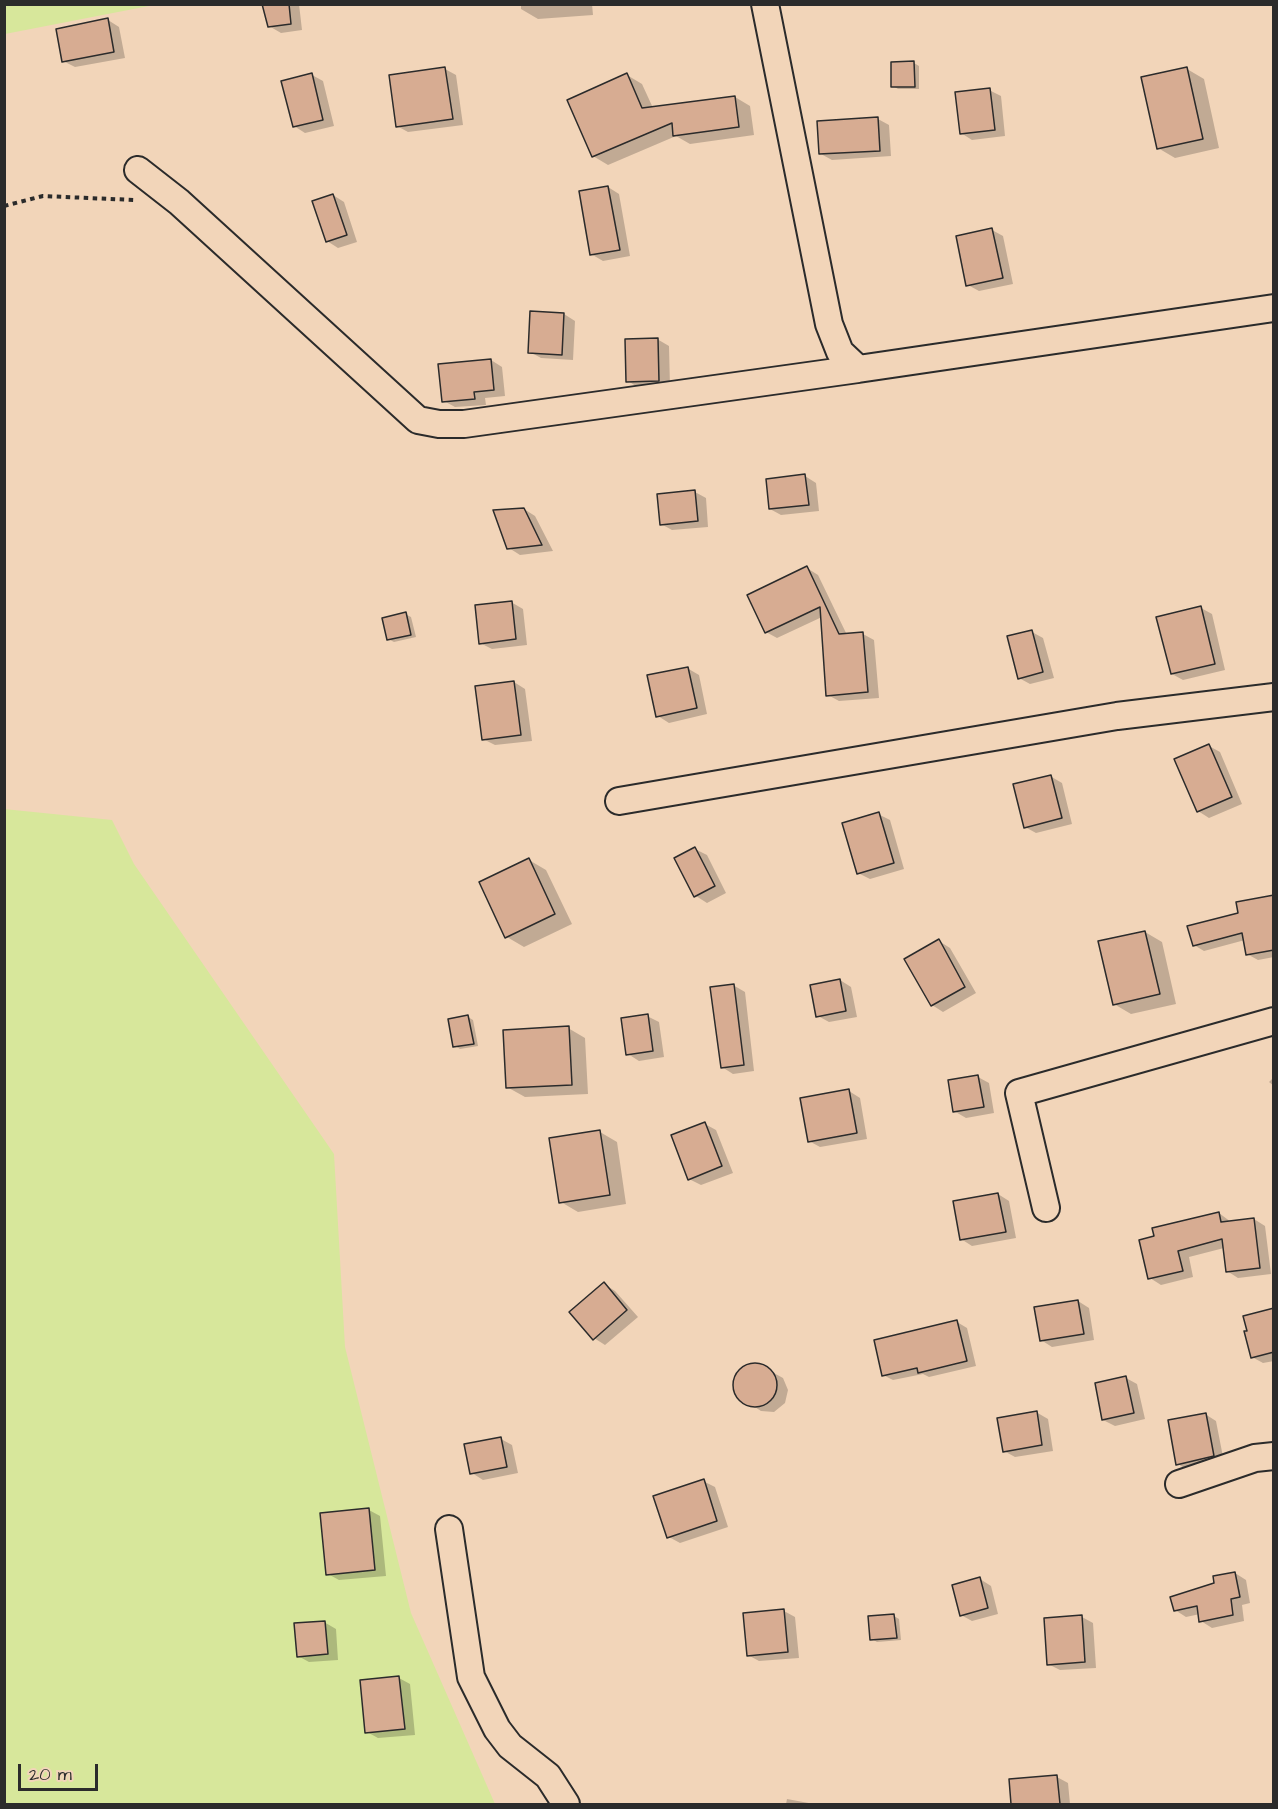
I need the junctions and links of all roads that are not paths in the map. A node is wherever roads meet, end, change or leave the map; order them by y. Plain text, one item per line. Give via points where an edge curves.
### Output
1 (765, 4) edge
2 (138, 170) dead end
3 (1274, 308) edge
4 (858, 369) junction
5 (1274, 697) edge
6 (619, 801) dead end
7 (1274, 1021) edge
8 (1046, 1208) dead end
9 (1274, 1456) edge
10 (1179, 1484) dead end
11 (449, 1529) dead end
12 (566, 1804) edge

1 - 4 street via 829,324 840,352
2 - 4 street via 179,202 417,420 464,424
3 - 4 street
5 - 6 street via 1116,716
7 - 8 street via 1019,1093
9 - 10 street via 1255,1458
11 - 12 street via 471,1677 497,1729 510,1746 548,1776

